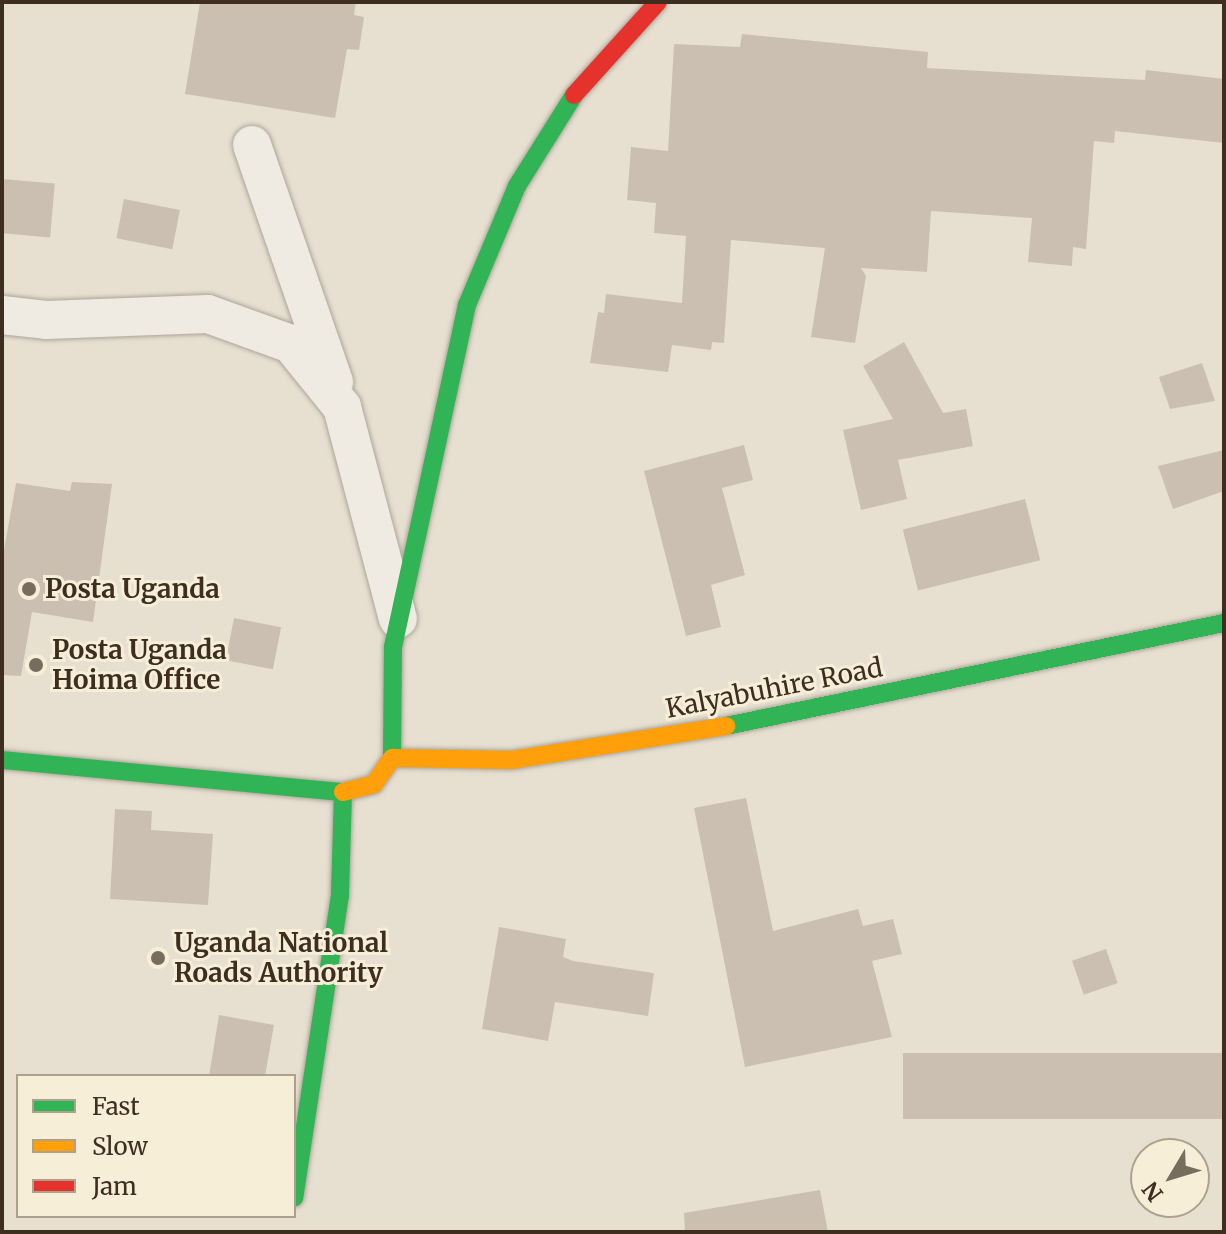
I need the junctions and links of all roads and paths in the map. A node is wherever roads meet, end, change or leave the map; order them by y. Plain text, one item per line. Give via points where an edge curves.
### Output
1 (658, 2) edge
2 (252, 145) dead end
3 (2, 315) edge
4 (342, 407) junction
5 (398, 619) junction
6 (1224, 623) edge
7 (392, 758) junction
8 (2, 760) edge
9 (343, 792) junction
10 (296, 1185) edge

1 - 5 street via 573,96 517,186 467,305
2 - 4 street
3 - 4 street via 46,320 208,314 291,344
4 - 5 street
5 - 7 street
6 - 7 street, Kalyabuhire Road via 758,721 512,760
7 - 9 street via 374,784
8 - 9 street
9 - 10 street via 340,895

